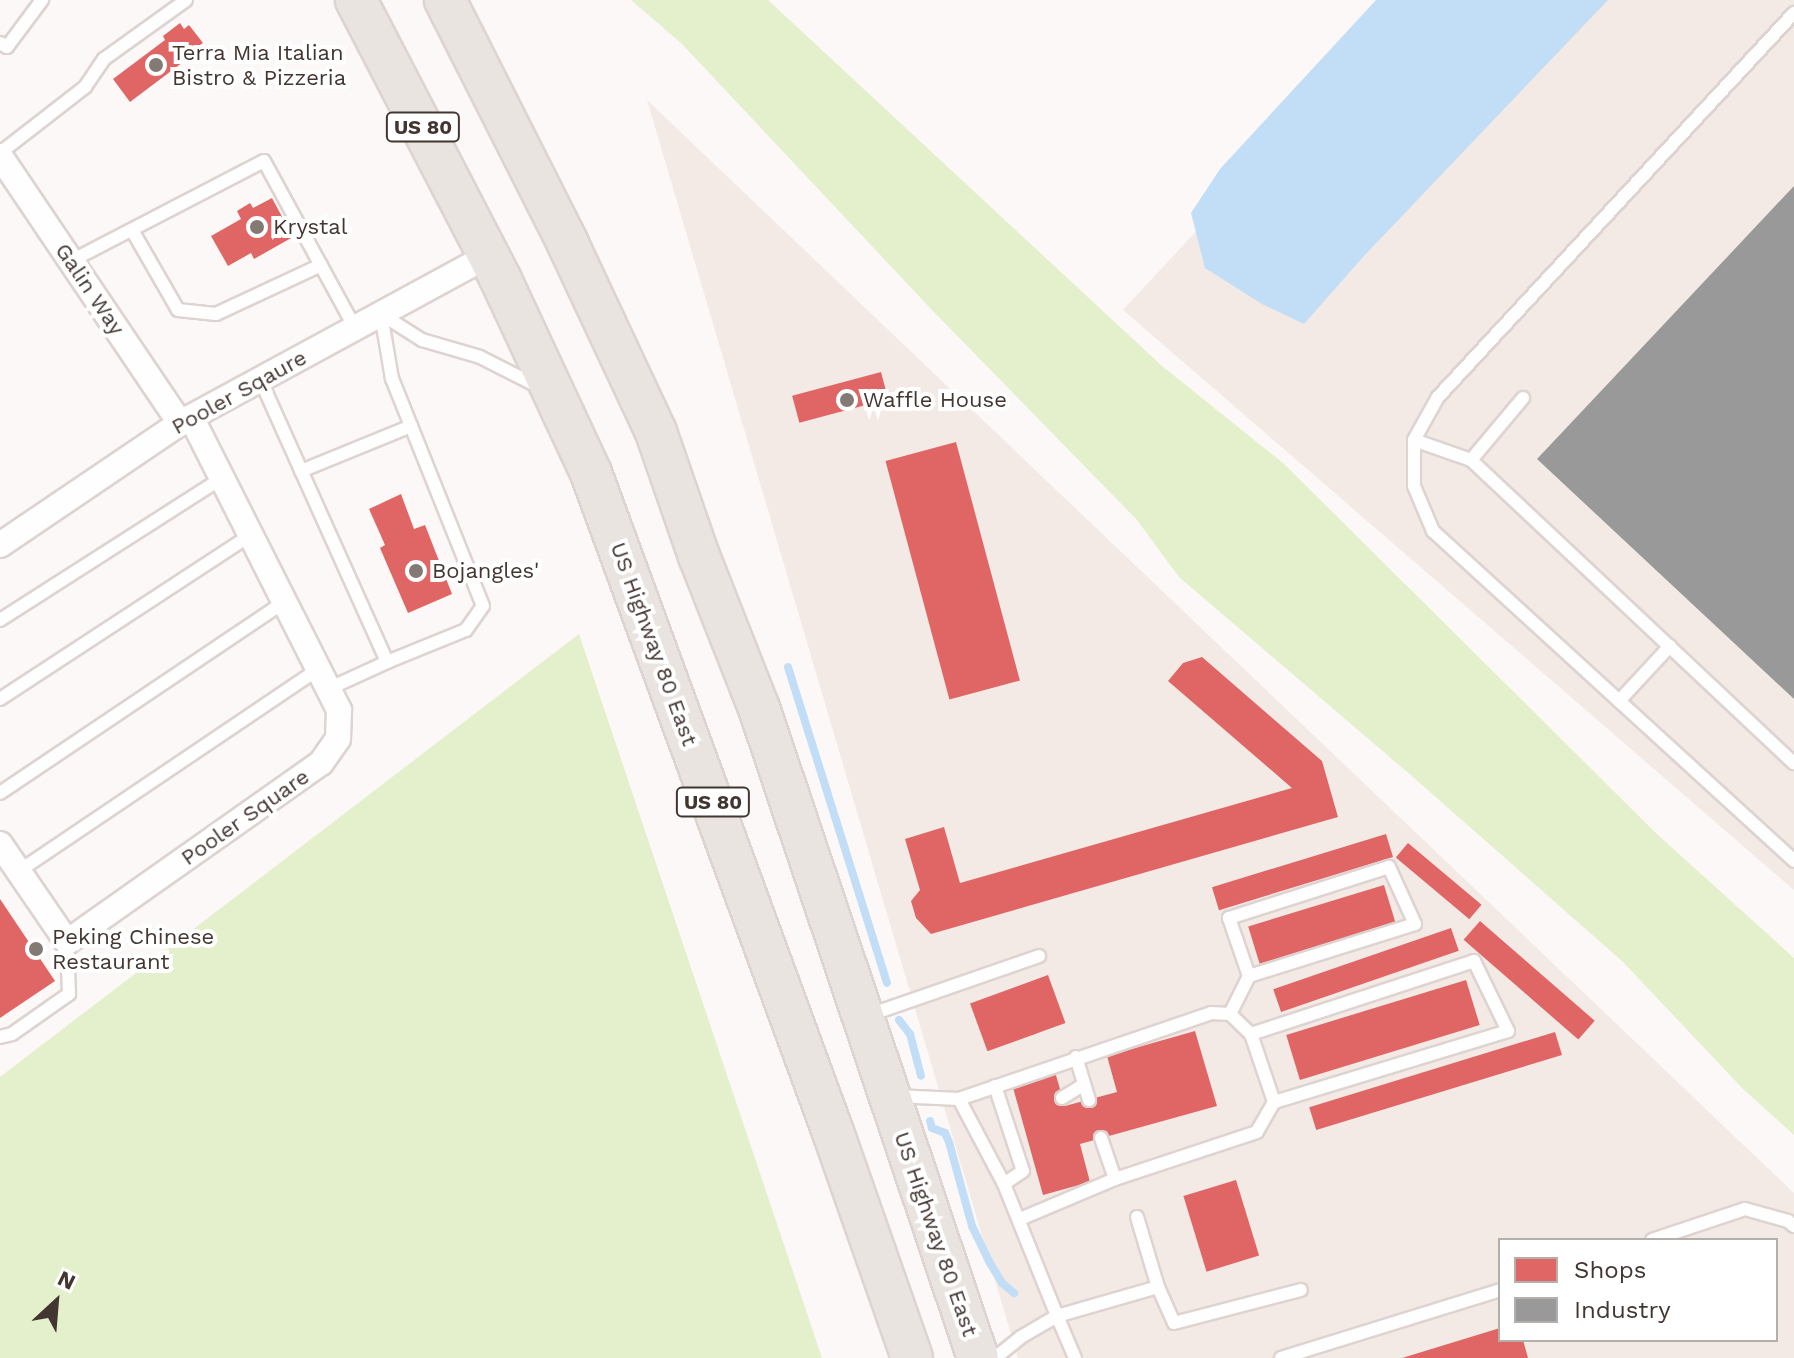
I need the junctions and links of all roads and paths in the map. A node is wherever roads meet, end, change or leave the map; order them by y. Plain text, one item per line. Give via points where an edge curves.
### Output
1 (42, 0) edge
2 (186, 0) edge
3 (356, 0) edge
4 (428, 0) edge
5 (445, 0) edge
6 (1794, 13) edge
7 (0, 43) edge
8 (480, 68) junction
9 (0, 154) edge
10 (132, 230) junction
11 (488, 256) junction
12 (71, 261) junction
13 (321, 265) junction
14 (381, 314) junction
15 (355, 328) junction
16 (260, 379) junction
17 (554, 395) junction
18 (1523, 398) dead end
19 (186, 420) junction
20 (411, 426) junction
21 (1414, 440) junction
22 (1471, 460) junction
23 (301, 471) junction
24 (222, 478) junction
25 (251, 535) junction
26 (0, 545) edge
27 (284, 602) junction
28 (0, 620) edge
29 (1670, 646) junction
30 (387, 662) junction
31 (323, 679) junction
32 (0, 699) edge
33 (1619, 701) junction
34 (1794, 763) edge
35 (0, 793) edge
36 (0, 844) edge
37 (1794, 861) edge
38 (19, 871) junction
39 (67, 942) junction
40 (1039, 956) dead end
41 (1249, 976) junction
42 (1230, 1014) junction
43 (862, 1018) junction
44 (1251, 1034) junction
45 (0, 1037) edge
46 (1076, 1057) junction
47 (1084, 1084) junction
48 (995, 1086) junction
49 (889, 1096) junction
50 (1062, 1098) dead end
51 (959, 1099) junction
52 (1089, 1100) dead end
53 (1274, 1102) junction
54 (1023, 1122) dead end
55 (1009, 1131) junction
56 (1101, 1138) dead end
57 (1034, 1163) dead end
58 (1023, 1171) junction
59 (1115, 1179) junction
60 (1004, 1184) junction
61 (1137, 1217) dead end
62 (1020, 1219) junction
63 (1794, 1226) edge
64 (1658, 1238) edge
65 (1158, 1287) junction
66 (1301, 1290) dead end
67 (1498, 1291) edge
68 (1057, 1316) junction
69 (912, 1358) edge
70 (978, 1358) edge
71 (995, 1358) edge
72 (1075, 1358) edge
73 (1281, 1358) edge

1 - 7 lane via 7,47
2 - 9 lane via 104,59 85,87
3 - 11 main road, US Highway 80 East / US 80
4 - 8 main road
5 - 8 main road, US Highway 80 East / US 80
6 - 21 lane via 1438,397
8 - 43 main road, US Highway 80 East / US 80 via 656,432 759,708
9 - 12 street, Galin Way
10 - 12 lane
10 - 13 lane via 178,310 216,314
10 - 13 lane via 264,161
11 - 14 street, Pooler Sqaure
11 - 17 main road, US Highway 80 East / US 80
12 - 19 street, Galin Way
13 - 15 lane
14 - 15 street, Pooler Sqaure
14 - 17 lane via 422,340 480,357
14 - 20 lane via 392,379
15 - 16 street, Pooler Sqaure
16 - 19 street, Pooler Sqaure
16 - 23 lane
17 - 69 main road, US Highway 80 East / US 80 via 591,473
18 - 22 lane
19 - 24 street, Pooler Square
19 - 26 street, Pooler Sqaure
20 - 23 lane
20 - 30 lane via 483,606 466,630
21 - 22 lane
21 - 33 lane via 1414,486 1433,531
22 - 29 lane
23 - 30 lane
24 - 25 street, Pooler Square
24 - 28 lane
25 - 27 street, Pooler Square
25 - 32 lane
27 - 31 street, Pooler Square
27 - 35 lane
29 - 33 lane
29 - 34 lane
30 - 31 lane
31 - 38 lane
31 - 39 street, Pooler Square via 339,710 338,739 321,763
33 - 37 lane
36 - 38 street
38 - 39 street
39 - 45 lane via 69,994
40 - 43 lane
41 - 41 lane via 1415,924 1389,867 1229,918
41 - 42 lane
42 - 44 lane
42 - 46 lane via 1211,1013
43 - 49 main road, US Highway 80 East / US 80
44 - 53 lane
44 - 53 lane via 1474,961 1508,1031
46 - 47 lane
46 - 48 lane
47 - 50 lane
47 - 52 lane
48 - 51 lane
48 - 55 lane
49 - 51 lane
49 - 70 main road, US Highway 80 East / US 80
51 - 60 lane
53 - 59 lane via 1257,1132
54 - 55 lane
55 - 58 lane
56 - 59 lane
57 - 58 lane
58 - 60 lane
59 - 62 lane
60 - 62 lane
61 - 65 lane
62 - 68 lane
63 - 64 lane via 1745,1209
65 - 66 lane via 1174,1323
65 - 68 lane
67 - 73 lane
68 - 71 lane
68 - 72 lane

